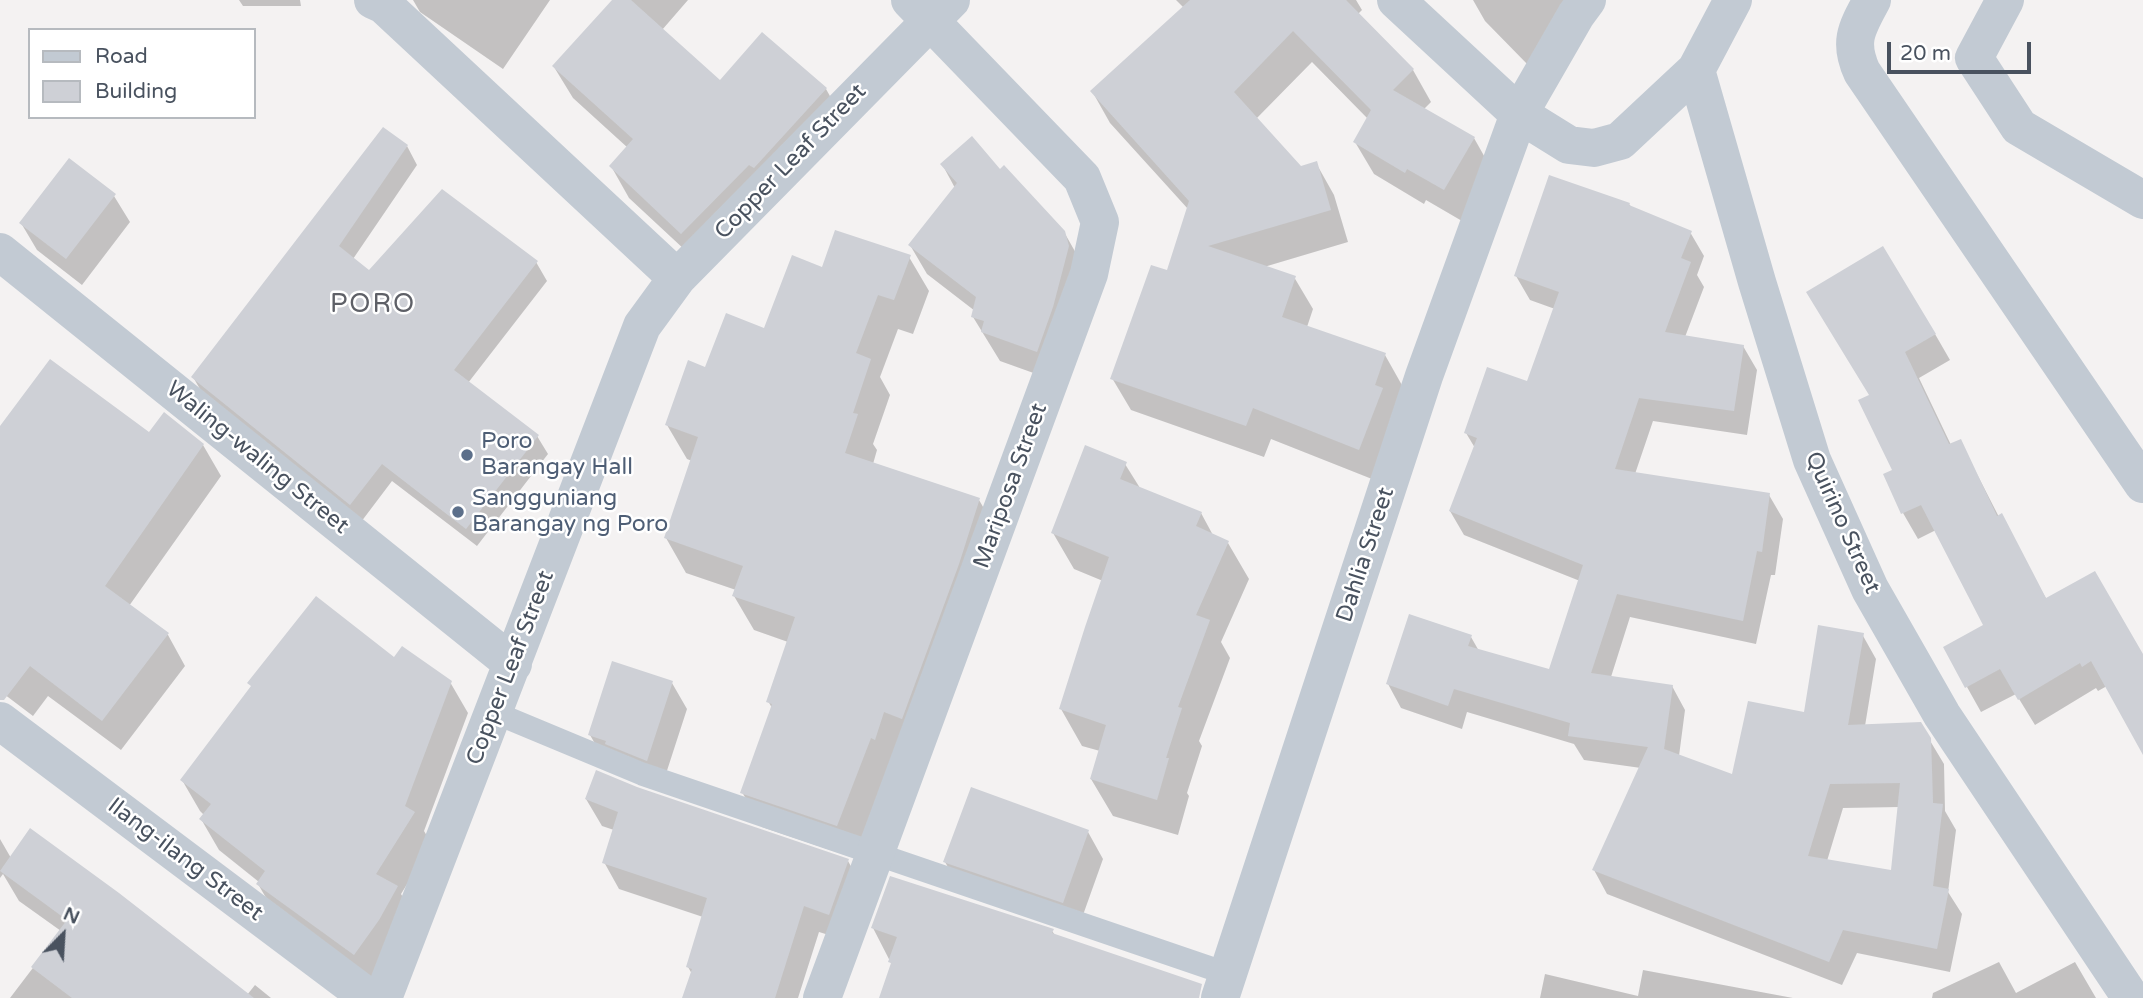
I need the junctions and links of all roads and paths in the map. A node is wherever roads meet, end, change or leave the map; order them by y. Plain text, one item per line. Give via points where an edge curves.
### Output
1 (373, 0) edge
2 (1396, 0) edge
3 (1587, 0) edge
4 (1733, 0) edge
5 (1872, 0) edge
6 (2005, 0) edge
7 (930, 7) edge
8 (1696, 70) junction
9 (1519, 114) junction
10 (2143, 200) edge
11 (0, 252) edge
12 (677, 278) junction
13 (2143, 484) edge
14 (513, 664) junction
15 (493, 712) junction
16 (0, 721) edge
17 (876, 855) junction
18 (1224, 986) edge
19 (369, 998) edge
20 (383, 998) edge
21 (822, 998) edge
22 (2130, 998) edge

1 - 12 street via 384,5
2 - 9 street
3 - 9 street, Dahlia Street
4 - 8 street
5 - 13 street via 1855,34 1854,54 1862,72
6 - 10 street via 1974,58 2019,127
7 - 12 street, Copper Leaf Street
7 - 17 street, Mariposa Street via 1082,178 1100,222 1090,274
8 - 9 street via 1620,141 1594,148 1569,145
8 - 22 street, Quirino Street via 1812,460 1870,589 1942,715
9 - 18 street, Dahlia Street via 1424,376
11 - 14 street, Waling-waling Street
12 - 14 street, Copper Leaf Street via 642,326
14 - 15 street, Copper Leaf Street
15 - 17 lane via 642,774
15 - 20 street, Copper Leaf Street
16 - 19 street, Ilang-ilang Street
17 - 18 lane
17 - 21 street, Mariposa Street

